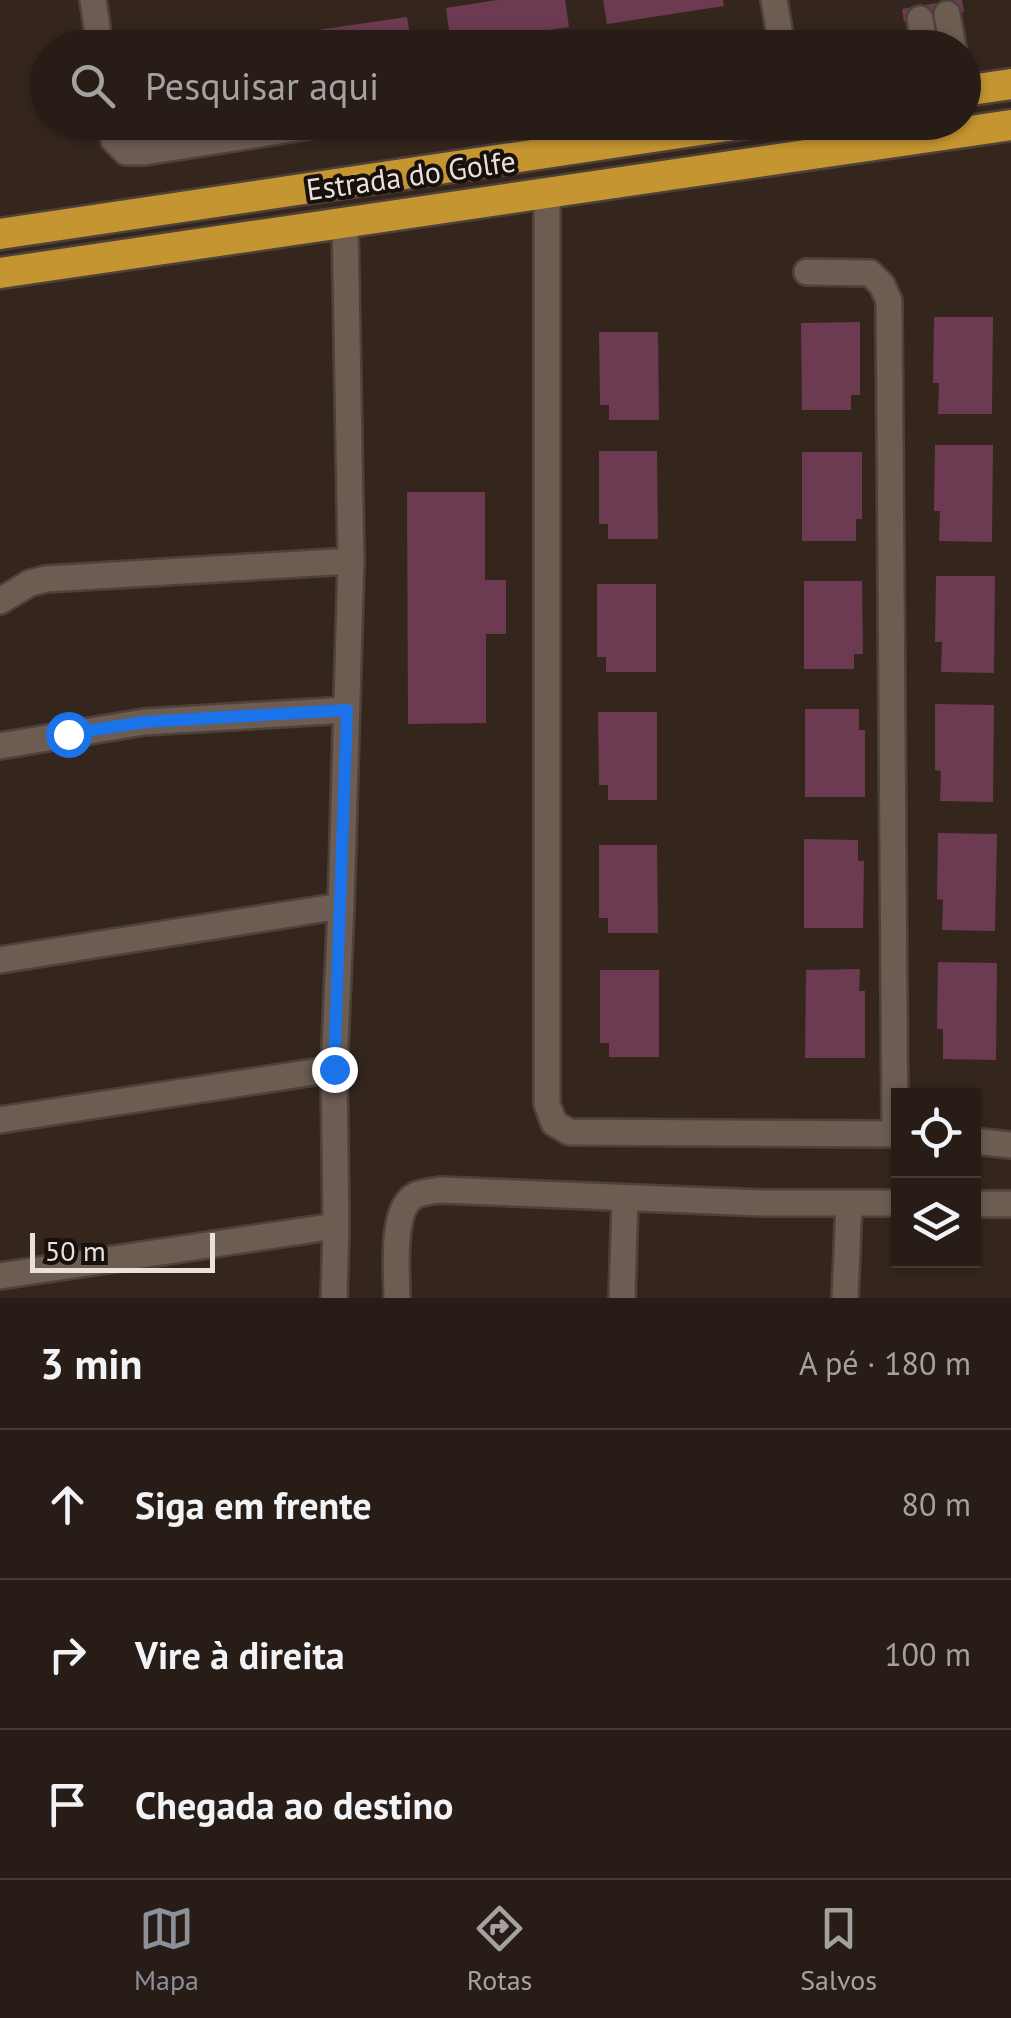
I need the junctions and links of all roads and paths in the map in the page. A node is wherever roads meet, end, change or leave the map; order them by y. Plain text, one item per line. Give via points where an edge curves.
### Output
1 (94, 0) edge
2 (774, 0) edge
3 (946, 5) edge
4 (98, 30) edge
5 (779, 30) edge
6 (950, 30) edge
7 (1011, 84) edge
8 (981, 88) edge
9 (1011, 125) edge
10 (981, 129) edge
11 (114, 140) edge
12 (221, 140) edge
13 (625, 140) edge
14 (909, 140) edge
15 (547, 193) junction
16 (344, 221) junction
17 (1, 227) edge
18 (807, 272) dead end
19 (0, 273) edge
20 (351, 561) junction
21 (0, 601) edge
22 (347, 710) junction
23 (0, 746) edge
24 (341, 906) junction
25 (0, 960) edge
26 (334, 1069) junction
27 (897, 1088) edge
28 (0, 1120) edge
29 (891, 1134) edge
30 (981, 1142) edge
31 (1011, 1145) edge
32 (625, 1198) junction
33 (848, 1203) junction
34 (891, 1204) edge
35 (981, 1204) edge
36 (1011, 1204) edge
37 (336, 1226) junction
38 (0, 1276) edge
39 (334, 1298) edge
40 (397, 1298) edge
41 (622, 1298) edge
42 (845, 1298) edge

1 - 4 street
2 - 5 street
3 - 6 street
7 - 8 highway
9 - 10 highway, Estrada do Golfe
11 - 12 street via 126,152 145,152
13 - 17 highway, Estrada do Golfe
14 - 15 highway, Estrada do Golfe
15 - 16 highway, Estrada do Golfe
15 - 29 street via 547,1104 554,1123 568,1132
16 - 19 highway, Estrada do Golfe
16 - 20 street
18 - 27 street via 870,273 888,301
20 - 21 street via 46,579
20 - 22 street
22 - 23 street via 144,722
22 - 24 street
24 - 25 street
24 - 26 street
26 - 28 street
26 - 37 street
30 - 31 street
32 - 33 street
32 - 40 street via 440,1190 415,1195 404,1205 398,1229
32 - 41 street
33 - 34 street
33 - 42 street
35 - 36 street
37 - 38 street
37 - 39 street

